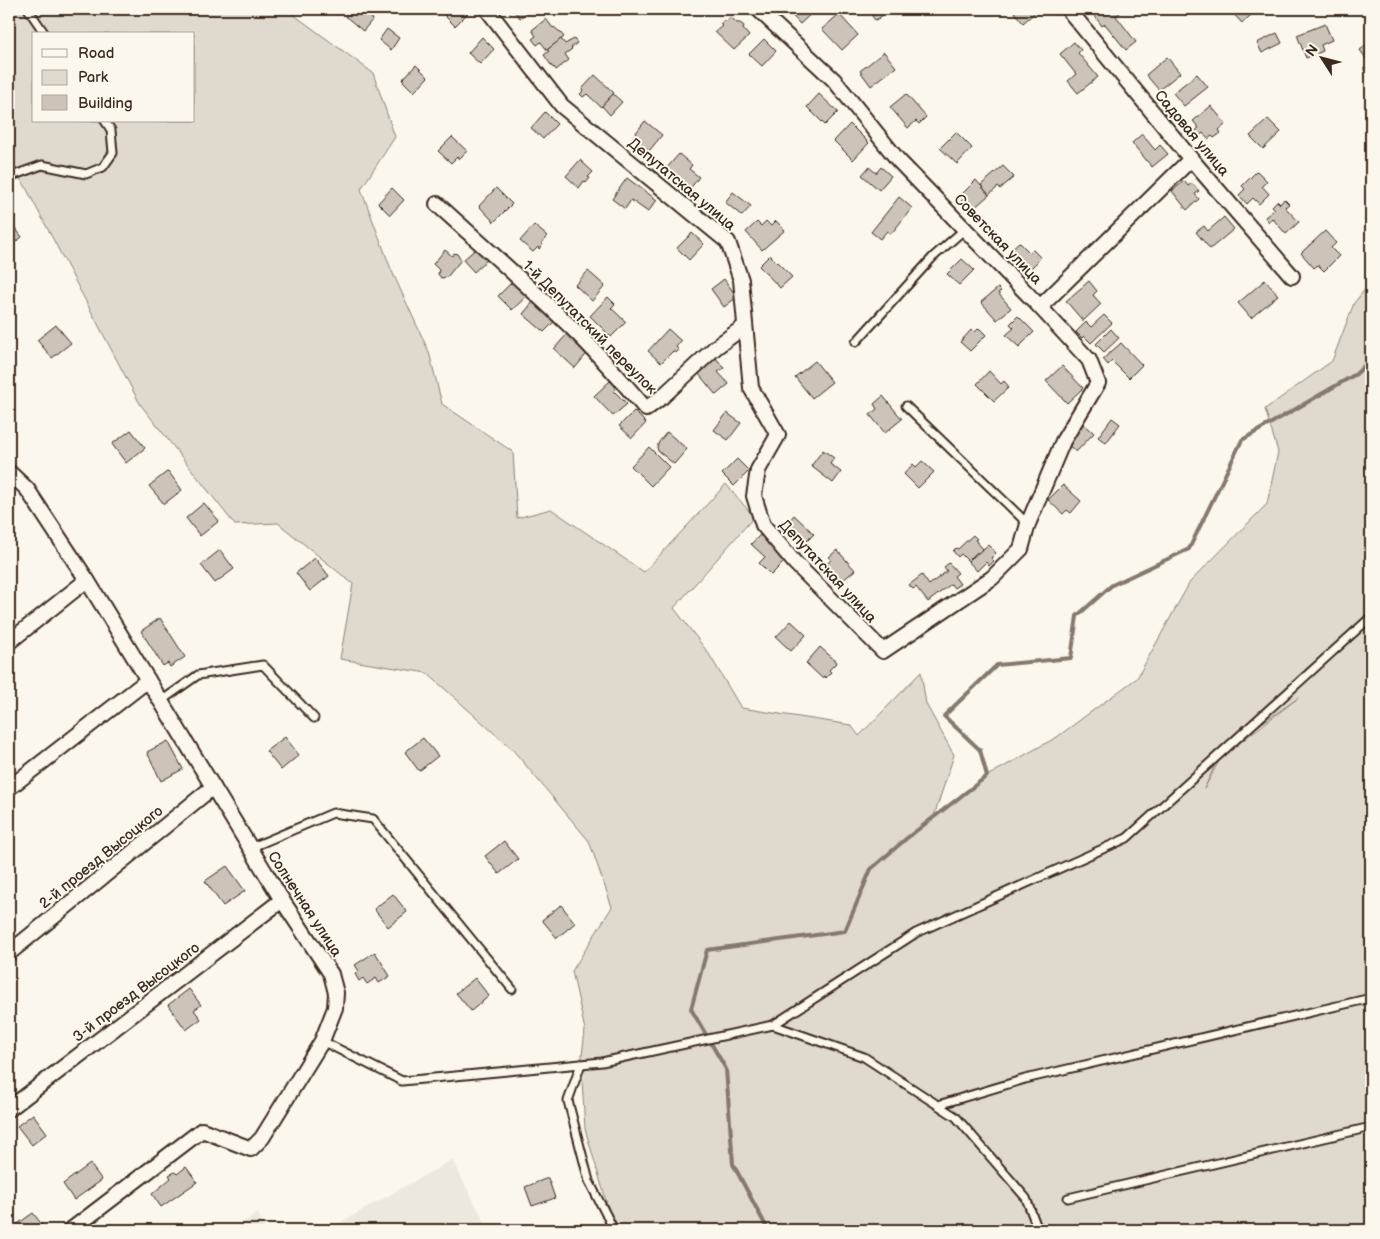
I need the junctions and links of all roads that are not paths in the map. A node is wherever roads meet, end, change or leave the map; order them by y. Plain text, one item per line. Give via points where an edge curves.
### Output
1 (28, 9) edge
2 (487, 9) edge
3 (758, 9) edge
4 (1068, 9) edge
5 (44, 32) edge
6 (106, 122) edge
7 (1191, 159) junction
8 (9, 177) edge
9 (437, 204) dead end
10 (965, 228) junction
11 (1292, 276) dead end
12 (1040, 307) junction
13 (745, 326) junction
14 (856, 342) dead end
15 (906, 406) dead end
16 (9, 472) edge
17 (1028, 524) junction
18 (87, 580) junction
19 (1371, 617) edge
20 (9, 642) edge
21 (148, 680) junction
22 (161, 701) junction
23 (314, 718) dead end
24 (213, 787) junction
25 (9, 788) edge
26 (250, 848) junction
27 (282, 900) junction
28 (9, 952) edge
29 (512, 990) dead end
30 (1371, 998) edge
31 (773, 1025) junction
32 (322, 1041) junction
33 (581, 1064) junction
34 (938, 1105) junction
35 (9, 1109) edge
36 (1371, 1127) edge
37 (1068, 1198) dead end
38 (71, 1230) edge
39 (614, 1230) edge
40 (1038, 1230) edge

1 - 5 lane
2 - 13 street, Депутатская улица via 562,106 728,242 741,280
3 - 10 street, Советская улица via 834,80 898,160
4 - 7 street, Садовая улица
6 - 8 lane via 110,130 112,153 103,167 86,174 42,165
7 - 11 street, Садовая улица
7 - 12 street
9 - 13 street, 1-й Депутатский переулок via 571,327 646,409 716,347
10 - 12 street, Советская улица
10 - 14 lane via 933,257
12 - 17 street, Советская улица via 1089,360 1098,383 1063,441
13 - 17 street, Депутатская улица via 751,388 778,435 758,470 754,496 763,525 883,651 992,578 1021,549
15 - 17 lane
16 - 18 street via 27,489
18 - 20 street
18 - 21 street, Солнечная улица
19 - 31 lane via 1127,838 916,933
21 - 22 street, Солнечная улица
21 - 25 street
22 - 23 lane via 198,675 263,665
22 - 24 street, Солнечная улица
24 - 26 street, Солнечная улица
24 - 28 street, 2-й проезд Высоцкого
26 - 27 street, Солнечная улица
26 - 29 lane via 333,812 373,819
27 - 32 street, Солнечная улица via 334,982 335,1008
27 - 35 street, 3-й проезд Высоцкого
30 - 34 lane via 1025,1079
31 - 33 lane
31 - 34 lane via 864,1057
32 - 33 lane via 402,1081
32 - 38 street, Солнечная улица via 262,1138 251,1149 202,1130
33 - 39 lane via 568,1101 589,1181
34 - 40 lane via 956,1117 1026,1198
36 - 37 lane

